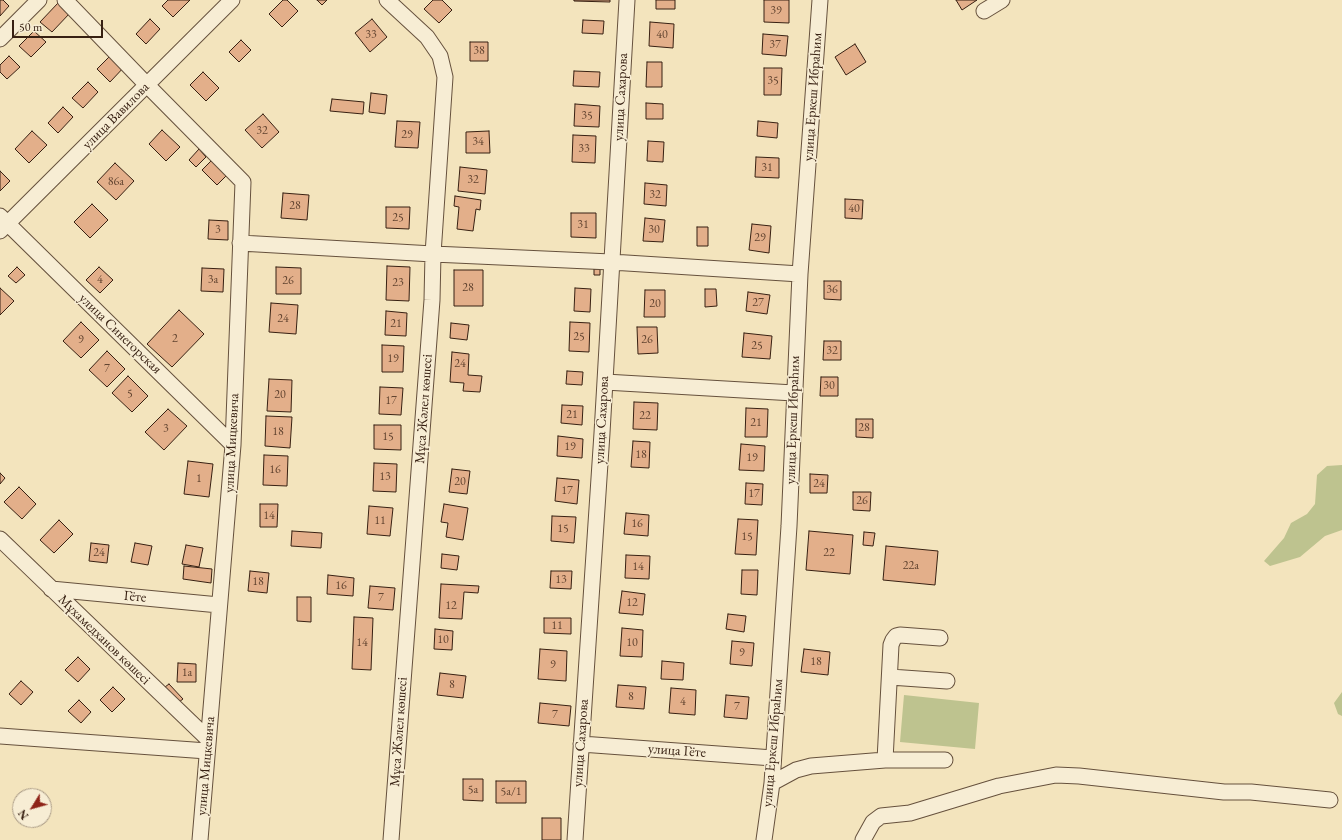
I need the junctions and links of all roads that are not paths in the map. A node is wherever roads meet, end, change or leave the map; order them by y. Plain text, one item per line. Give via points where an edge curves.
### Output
1 (39, 0) edge
2 (65, 0) edge
3 (232, 0) edge
4 (387, 0) edge
5 (627, 0) edge
6 (820, 0) edge
7 (1002, 0) edge
8 (984, 11) dead end
9 (0, 39) edge
10 (147, 85) junction
11 (3, 224) edge
12 (240, 243) junction
13 (433, 254) junction
14 (611, 262) junction
15 (800, 274) junction
16 (604, 382) junction
17 (794, 393) junction
18 (233, 445) junction
19 (0, 539) edge
20 (51, 589) junction
21 (220, 605) junction
22 (940, 638) dead end
23 (890, 677) junction
24 (947, 681) dead end
25 (0, 736) edge
26 (581, 744) junction
27 (208, 745) junction
28 (773, 758) junction
29 (885, 760) junction
30 (945, 760) dead end
31 (772, 782) junction
32 (1330, 800) dead end
33 (200, 840) edge
34 (391, 840) edge
35 (575, 840) edge
36 (764, 840) edge
37 (863, 840) edge

1 - 9 street
2 - 10 street, улица Мицкевича
3 - 10 street, улица Вавилова
4 - 13 street, Мұса Жәлел көшесі via 427,37 440,56 445,77
5 - 14 street, улица Сахарова
6 - 15 street, улица Еркеш Ибраһим
7 - 8 street
10 - 11 street, улица Вавилова
10 - 12 street, улица Мицкевича via 243,182
11 - 18 street, улица Синегорская
12 - 13 street
12 - 18 street, улица Мицкевича
13 - 14 street
13 - 34 street, Мұса Жәлел көшесі via 432,300
14 - 15 street
14 - 16 street, улица Сахарова
15 - 17 street, улица Еркеш Ибраһим
16 - 17 street
16 - 26 street, улица Сахарова
17 - 28 street, улица Еркеш Ибраһим via 789,526
18 - 21 street, улица Мицкевича
19 - 20 street, Мұхамедханов көшесі
20 - 21 street, Гёте
20 - 27 street, Мұхамедханов көшесі
21 - 27 street, улица Мицкевича
22 - 23 street via 896,636 891,645
23 - 24 street
23 - 29 street
25 - 27 street
26 - 28 street, улица Гёте
26 - 35 street, улица Сахарова
27 - 33 street, улица Мицкевича
28 - 31 street, улица Еркеш Ибраһим
29 - 30 street
29 - 31 street via 811,766
31 - 36 street, улица Еркеш Ибраһим
32 - 37 street via 1056,775 999,786 910,813 881,816 873,822

